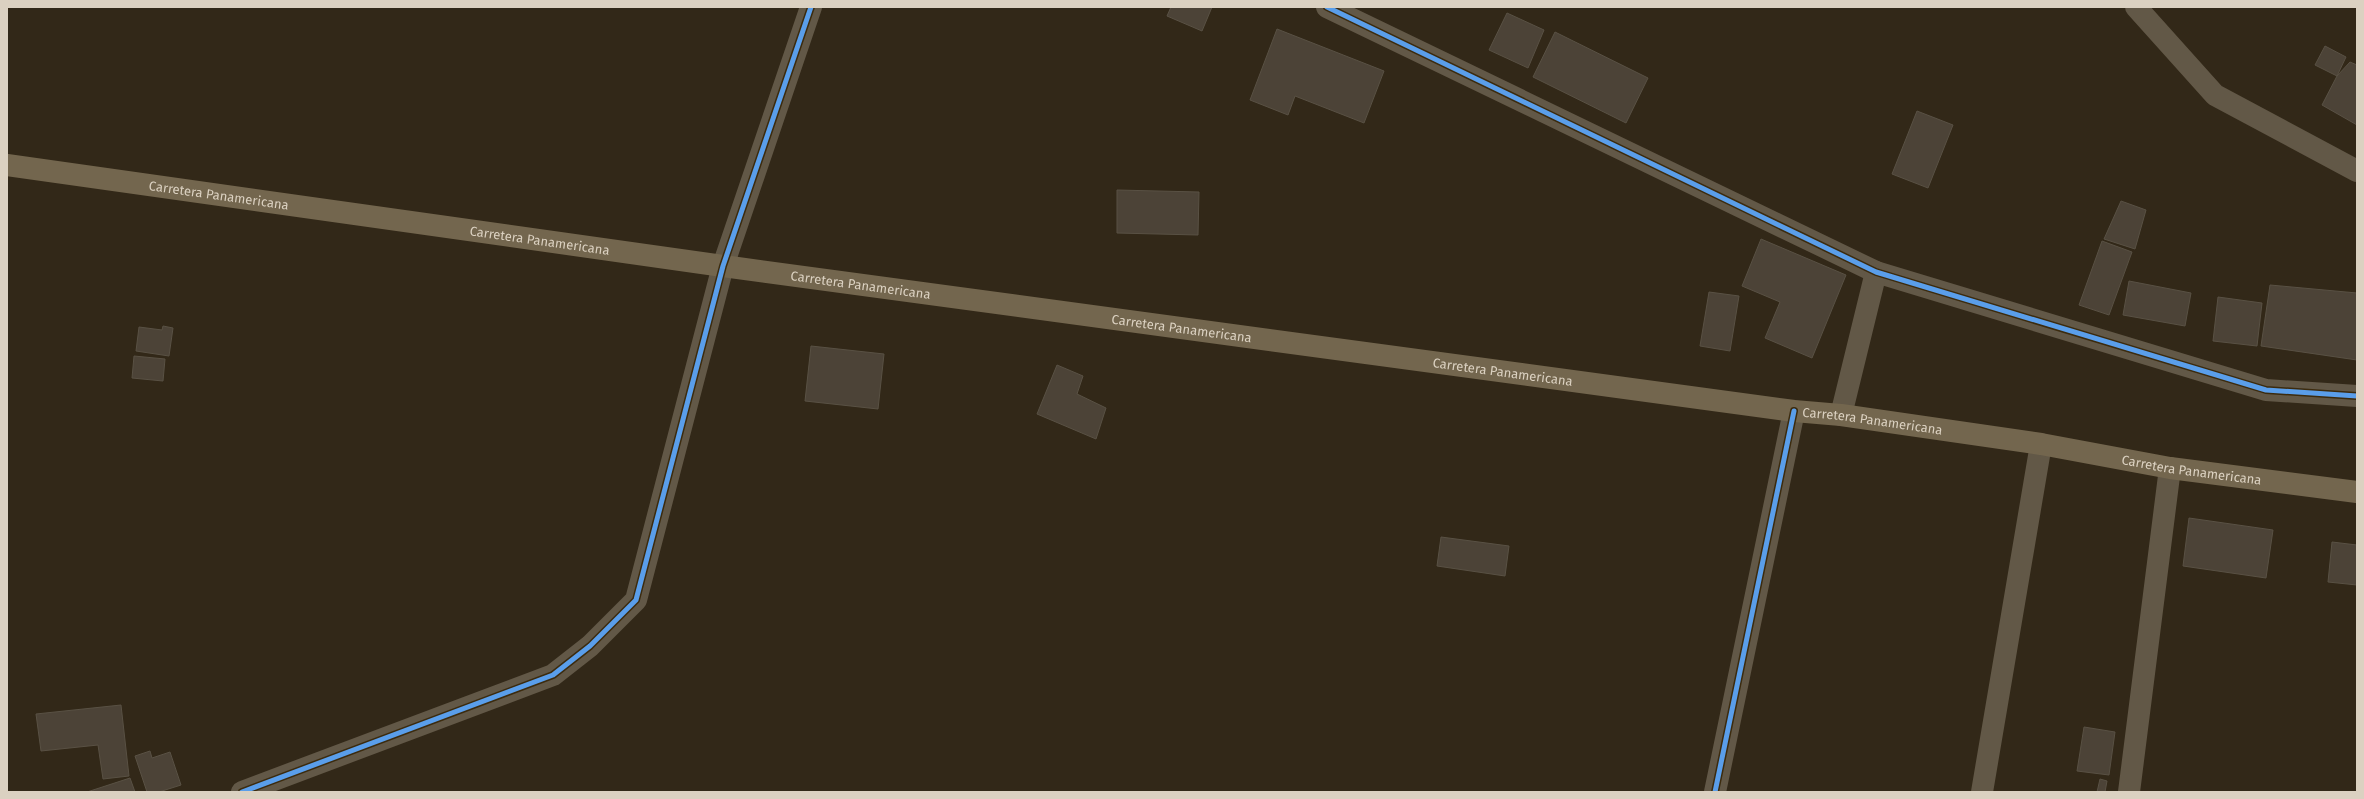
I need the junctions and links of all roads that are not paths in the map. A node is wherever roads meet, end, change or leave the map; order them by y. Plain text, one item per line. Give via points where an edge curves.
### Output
1 (811, 7) edge
2 (1327, 7) edge
3 (2136, 7) edge
4 (7, 165) edge
5 (2357, 171) edge
6 (723, 266) junction
7 (1876, 272) junction
8 (2357, 396) edge
9 (1794, 411) junction
10 (1841, 415) junction
11 (2042, 444) junction
12 (2170, 468) junction
13 (2357, 492) edge
14 (242, 792) edge
15 (1715, 792) edge
16 (1982, 792) edge
17 (2129, 792) edge

1 - 6 street
2 - 7 street
3 - 5 street via 2215,95
4 - 6 highway, Carretera Panamericana
6 - 9 highway, Carretera Panamericana
6 - 14 street via 636,600 590,646 553,675
7 - 8 street via 2266,390
7 - 10 street
9 - 10 highway, Carretera Panamericana
9 - 15 street
10 - 11 highway, Carretera Panamericana
11 - 12 highway, Carretera Panamericana
11 - 16 street
12 - 13 highway, Carretera Panamericana
12 - 17 street

